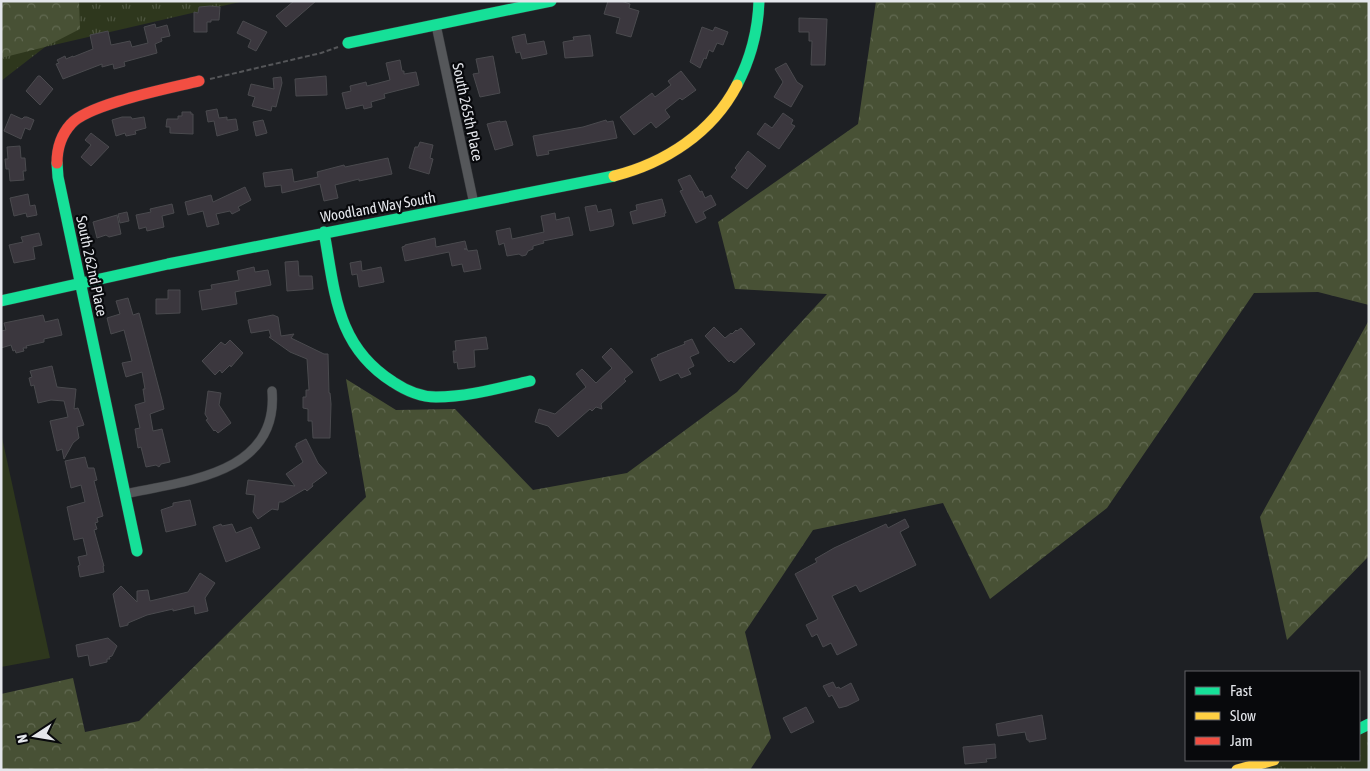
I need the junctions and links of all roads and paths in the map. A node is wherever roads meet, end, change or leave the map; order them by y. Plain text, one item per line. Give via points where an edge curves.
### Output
1 (550, 1) edge
2 (759, 1) edge
3 (436, 25) junction
4 (348, 43) joint
5 (199, 81) joint
6 (474, 204) junction
7 (324, 232) junction
8 (80, 282) junction
9 (1, 301) edge
10 (530, 381) dead end
11 (272, 391) dead end
12 (125, 494) junction
13 (138, 551) dead end
14 (1270, 761) edge
15 (1237, 770) edge

1 - 3 street
2 - 6 street, Woodland Way South via 755,40 734,92 692,139 657,162 618,175
3 - 4 street
3 - 6 street, South 265th Place
4 - 5 path via 321,53
5 - 8 street, South 262nd Place via 99,108 71,123 60,139 58,172
6 - 7 street, Woodland Way South
7 - 8 street, Woodland Way South
7 - 10 street via 342,324 368,365 390,381 413,393 433,397 455,397
8 - 9 street, Woodland Way South
8 - 12 street, South 262nd Place
11 - 12 street via 273,406 265,432 258,444 237,463 197,478
12 - 13 street, South 262nd Place
14 - 15 street

